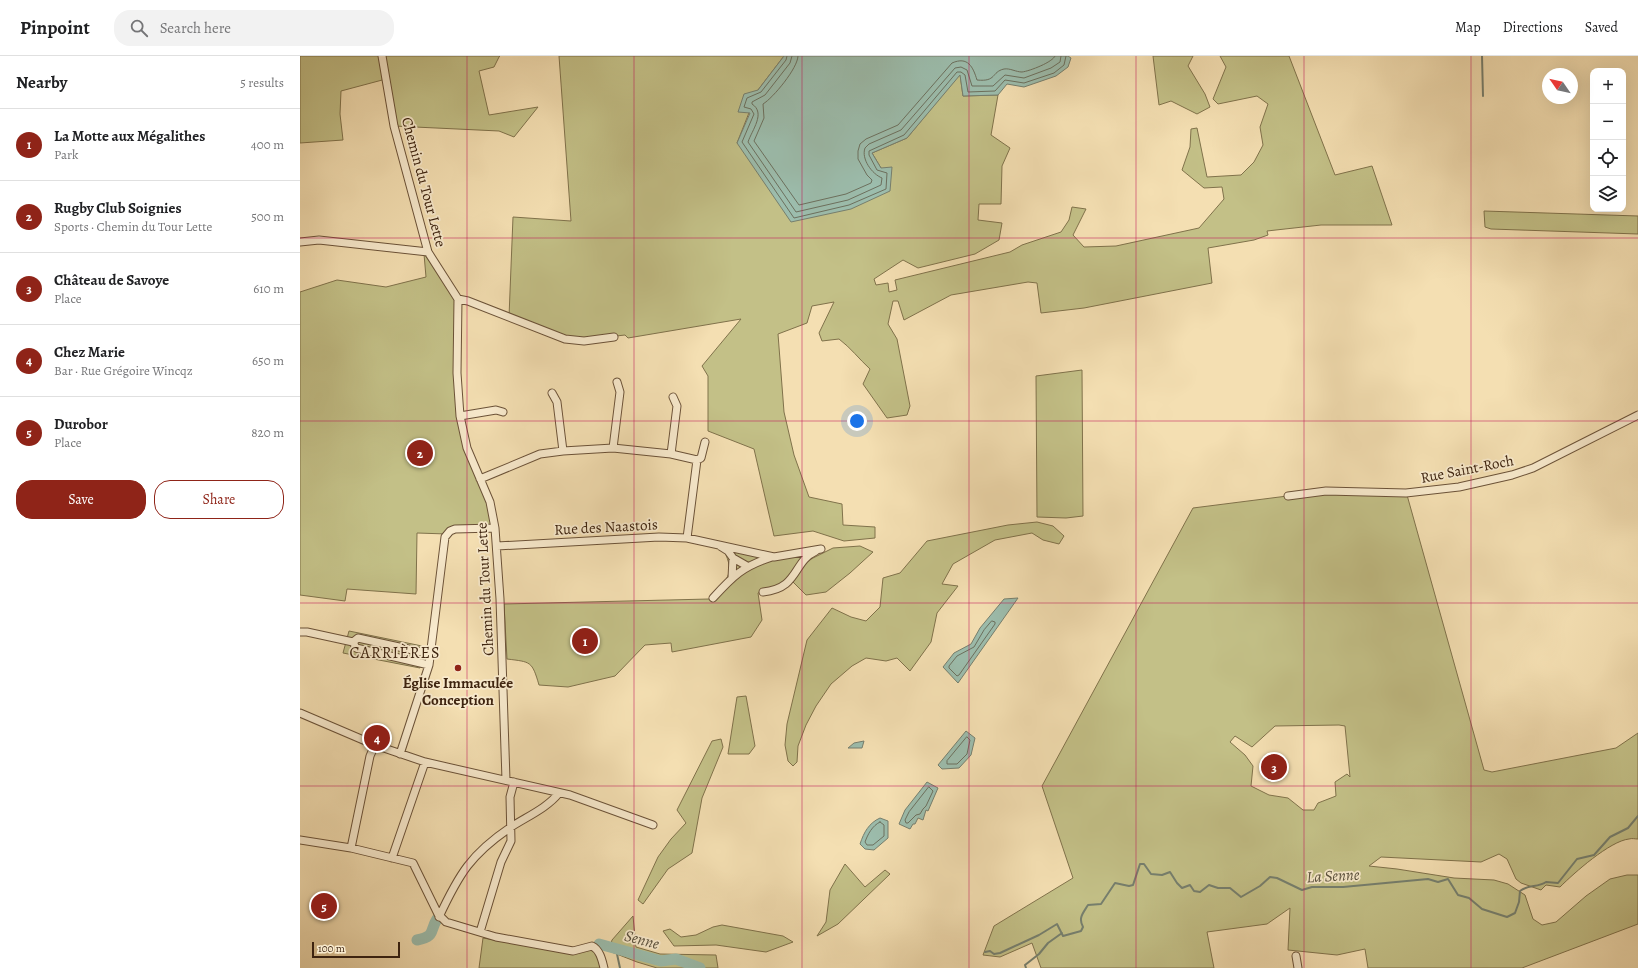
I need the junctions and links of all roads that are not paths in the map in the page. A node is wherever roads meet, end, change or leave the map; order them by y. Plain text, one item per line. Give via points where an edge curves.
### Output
1 (382, 56) edge
2 (300, 242) edge
3 (428, 252) junction
4 (458, 300) junction
5 (614, 337) dead end
6 (617, 382) dead end
7 (552, 393) dead end
8 (673, 397) dead end
9 (503, 412) dead end
10 (460, 416) junction
11 (1638, 416) edge
12 (705, 442) dead end
13 (612, 448) junction
14 (563, 450) junction
15 (670, 454) junction
16 (697, 460) junction
17 (480, 479) junction
18 (1288, 496) dead end
19 (495, 528) junction
20 (687, 538) junction
21 (716, 544) junction
22 (497, 546) junction
23 (800, 553) junction
24 (774, 557) junction
25 (732, 558) junction
26 (803, 563) junction
27 (746, 566) junction
28 (732, 578) junction
29 (763, 592) dead end
30 (714, 598) dead end
31 (300, 632) edge
32 (353, 642) junction
33 (430, 654) junction
34 (429, 665) junction
35 (300, 713) edge
36 (375, 745) junction
37 (400, 754) junction
38 (425, 762) junction
39 (506, 780) junction
40 (514, 782) junction
41 (559, 793) junction
42 (653, 825) dead end
43 (511, 827) junction
44 (300, 840) edge
45 (351, 848) junction
46 (392, 858) junction
47 (439, 917) junction
48 (480, 932) junction
49 (1296, 956) dead end
50 (604, 968) edge
51 (1298, 968) edge

1 - 3 street, Chemin du Tour Lette via 394,126
2 - 3 street via 319,240
3 - 4 street, Chemin du Tour Lette
4 - 5 street via 468,301 565,339 584,341
4 - 10 street, Chemin du Tour Lette via 456,374
6 - 13 street via 620,392
7 - 14 street via 557,402
8 - 15 street via 678,406
9 - 10 street via 496,410
10 - 17 street, Chemin du Tour Lette via 467,448
11 - 18 street, Rue Saint-Roch via 1512,476 1406,493 1326,491
12 - 16 street via 701,458
13 - 14 street
13 - 15 street
14 - 17 street via 540,454
15 - 16 street
16 - 20 street
17 - 19 street, Chemin du Tour Lette via 492,510
19 - 22 street, Chemin du Tour Lette
19 - 33 street via 455,530 445,536
20 - 21 street, Rue des Naastois
20 - 22 street, Rue des Naastois via 659,537
21 - 24 street, Rue des Naastois
21 - 25 street, Rue des Naastois via 728,551
22 - 39 street, Chemin du Tour Lette
23 - 24 street, Rue des Naastois
23 - 26 street
23 - 26 street, Rue des Naastois via 821,549
24 - 27 street, Rue des Naastois
25 - 27 street, Rue des Naastois
25 - 28 street
26 - 29 street, Rue des Naastois via 788,583 778,589
27 - 28 street, Rue des Naastois
28 - 30 street, Rue des Naastois
31 - 32 street
32 - 33 street via 358,638
32 - 34 street via 356,648
33 - 34 street
34 - 37 street
35 - 36 street
36 - 37 street
36 - 45 street via 370,756
37 - 38 street
38 - 39 street
38 - 46 street
39 - 40 street
40 - 41 street
40 - 43 street via 510,798
41 - 42 street
41 - 43 street via 549,804
43 - 47 street via 469,863 453,887
43 - 48 street via 511,841 500,862
44 - 45 street
45 - 46 street
46 - 47 street via 413,863
47 - 48 street via 446,922
48 - 50 street via 572,951 592,946 600,954
49 - 51 street

